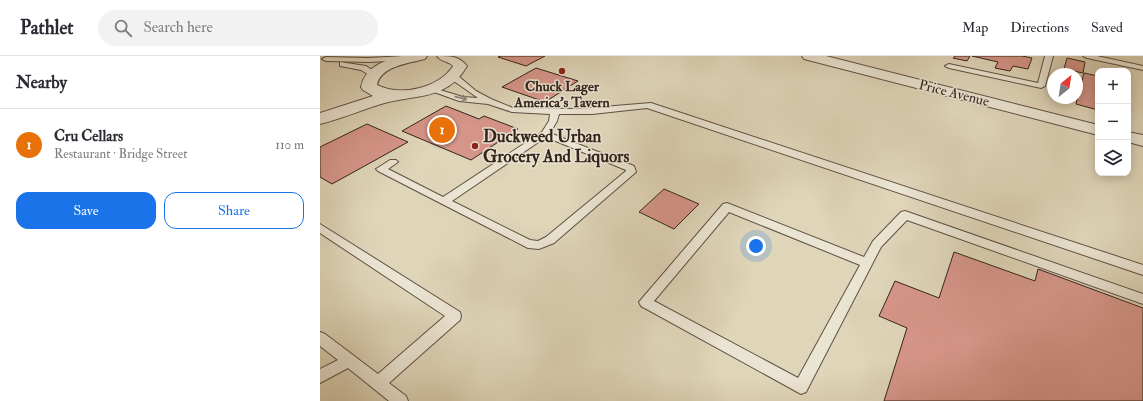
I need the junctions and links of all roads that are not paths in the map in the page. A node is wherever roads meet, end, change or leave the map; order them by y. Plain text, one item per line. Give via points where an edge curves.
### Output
1 (444, 56) edge
2 (809, 56) edge
3 (1049, 56) edge
4 (1087, 56) edge
5 (414, 57) edge
6 (323, 58) edge
7 (461, 66) edge
8 (949, 66) dead end
9 (1143, 68) edge
10 (372, 78) junction
11 (430, 89) junction
12 (395, 95) junction
13 (493, 103) junction
14 (555, 113) junction
15 (320, 118) edge
16 (1095, 129) edge
17 (545, 134) junction
18 (1131, 138) edge
19 (1143, 141) edge
20 (393, 162) dead end
21 (444, 201) junction
22 (320, 228) edge
23 (867, 263) junction
24 (1143, 270) edge
25 (1143, 299) edge
26 (320, 338) edge
27 (349, 361) junction
28 (320, 376) edge
29 (378, 383) junction
30 (401, 401) edge

1 - 7 street via 452,58
2 - 16 street, Price Avenue
3 - 8 lane via 1041,86
4 - 9 lane
5 - 6 lane via 370,60
5 - 10 street via 389,65
6 - 10 lane via 362,68
7 - 11 street via 444,84
7 - 13 lane via 464,87
10 - 12 street via 369,87 375,92
10 - 15 street via 355,95
11 - 12 street
11 -> 13 lane via 462,99
12 - 15 street
13 - 14 lane via 512,110
14 - 17 lane
14 - 24 lane via 648,105
17 - 21 lane
17 - 21 lane via 632,168 631,172 550,240 539,244 528,244
18 - 19 street
20 - 21 lane via 381,170
22 - 29 lane via 454,316
23 - 23 lane via 801,387 645,302 727,207
23 - 25 lane via 877,244 905,215
26 - 27 lane
27 - 28 lane
27 - 29 lane
29 - 30 lane

